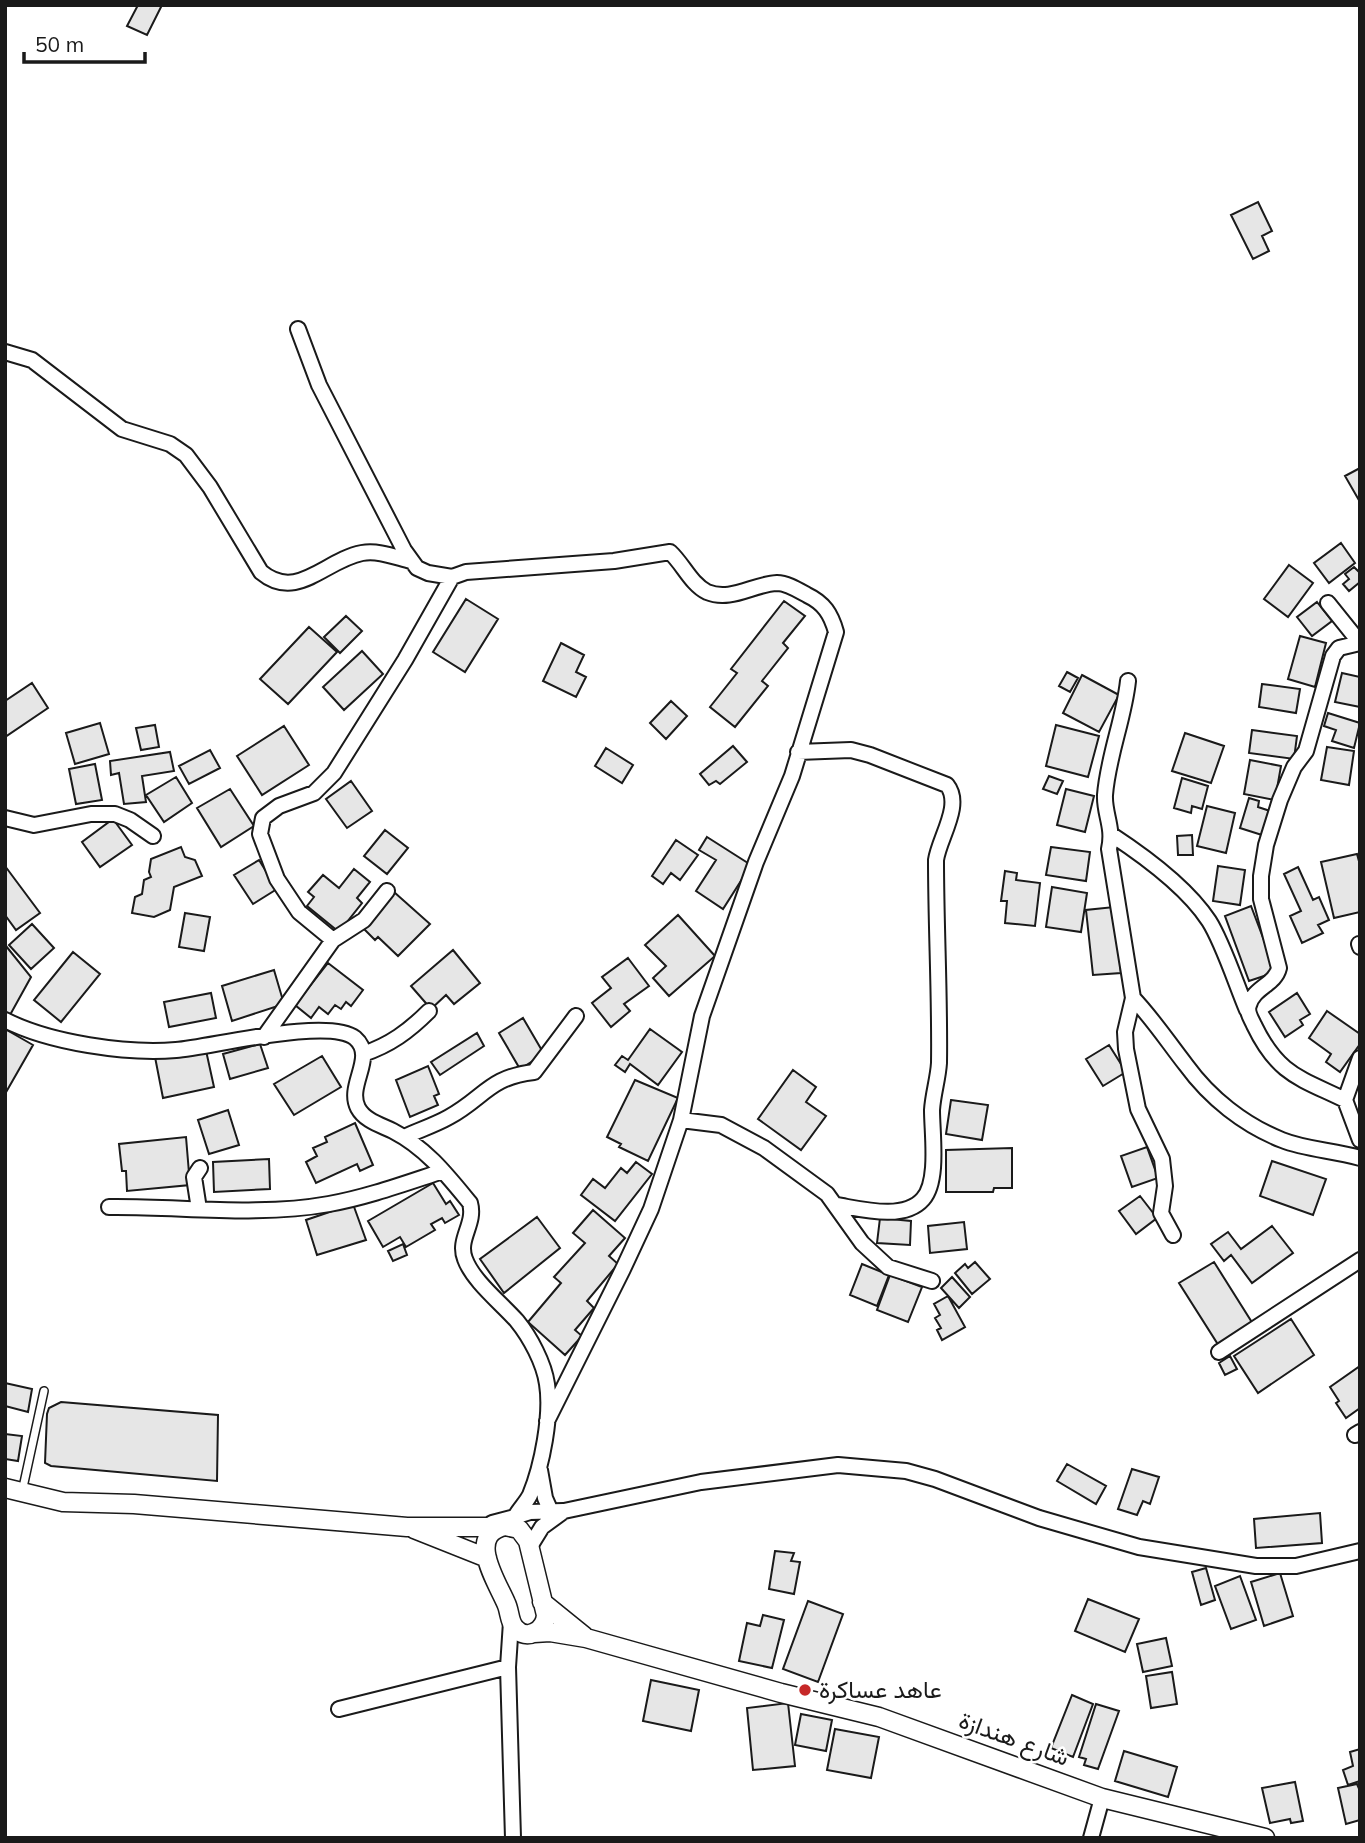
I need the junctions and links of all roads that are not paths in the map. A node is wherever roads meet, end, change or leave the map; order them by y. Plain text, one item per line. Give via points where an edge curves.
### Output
1 (298, 329) dead end
2 (5, 352) edge
3 (411, 561) junction
4 (452, 577) junction
5 (1328, 603) dead end
6 (1128, 681) dead end
7 (799, 752) junction
8 (5, 818) edge
9 (1112, 835) junction
10 (153, 836) dead end
11 (387, 891) dead end
12 (333, 940) junction
13 (1133, 998) junction
14 (1247, 1010) junction
15 (429, 1011) dead end
16 (576, 1016) dead end
17 (5, 1020) edge
18 (264, 1037) junction
19 (363, 1054) junction
20 (1360, 1058) edge
21 (1345, 1100) junction
22 (681, 1120) junction
23 (404, 1137) junction
24 (1360, 1140) edge
25 (1360, 1158) edge
26 (200, 1168) dead end
27 (443, 1171) junction
28 (836, 1205) junction
29 (109, 1207) dead end
30 (199, 1209) junction
31 (1173, 1235) dead end
32 (1360, 1259) edge
33 (932, 1281) dead end
34 (1220, 1352) dead end
35 (44, 1391) dead end
36 (547, 1421) junction
37 (540, 1469) junction
38 (14, 1490) edge
39 (555, 1514) junction
40 (515, 1517) junction
41 (477, 1526) junction
42 (407, 1527) junction
43 (498, 1527) junction
44 (529, 1548) junction
45 (1360, 1551) edge
46 (488, 1562) junction
47 (543, 1604) junction
48 (510, 1616) junction
49 (534, 1633) junction
50 (586, 1638) junction
51 (509, 1662) junction
52 (339, 1709) dead end
53 (1102, 1798) junction
54 (1213, 1832) edge
55 (513, 1838) edge
56 (1091, 1838) edge
57 (1265, 1838) edge

1 - 3 street via 319,385
2 - 3 street via 32,360 122,429 170,444 186,455 261,572 272,581 303,581 365,552
3 - 4 street via 428,573
4 - 7 street via 670,552 706,591 724,596 776,583 797,589 825,607 836,632
4 - 12 street via 334,773 314,793 279,806 263,818 260,834 277,878 299,912
5 - 14 street via 1360,643 1339,648 1330,663 1306,751 1294,767 1266,845 1261,899 1279,968
6 - 9 street via 1105,796
7 - 22 street via 702,1016
7 - 28 street via 851,750 947,785 953,792 936,860 939,1067 932,1110 932,1183 923,1200 896,1211
8 - 10 street via 34,825 115,814
9 - 13 street via 1110,849
9 - 14 street via 1169,878 1209,921
11 - 12 street via 364,920
12 - 18 street
13 - 25 street via 1225,1107 1283,1141
13 - 31 street via 1126,1049 1138,1109 1162,1159 1161,1213
14 - 21 street via 1283,1067
15 - 19 street via 410,1030
16 - 23 street via 534,1072 497,1081 449,1117
17 - 18 street via 70,1041 127,1051 177,1050
18 - 19 street via 341,1033 353,1037
19 - 23 street via 355,1087 359,1109 371,1121
20 - 21 street
21 - 24 street
22 - 28 street via 721,1125 744,1136
22 - 36 street via 651,1209
23 - 27 street
26 - 30 street via 194,1177
27 - 30 street via 329,1204
27 - 36 street via 470,1203 471,1222 462,1240 464,1258 524,1331 540,1361 547,1384
28 - 33 street via 862,1243 888,1267
29 - 30 street
32 - 34 street
35 - 38 lane
36 - 37 street
37 - 39 street via 545,1498
37 - 40 street
38 - 42 street via 63,1502
39 - 40 street via 530,1512
39 - 44 street
39 - 45 street via 701,1482 838,1465 906,1471 1139,1547 1256,1566 1296,1566
40 - 41 street
40 - 43 street
41 - 42 street
41 - 43 street
42 - 46 street
43 - 44 street via 519,1529
43 - 46 street via 487,1537 484,1551
44 - 47 street
46 - 48 street
47 - 49 street via 545,1621
47 - 50 street, شارع هندازة
48 - 49 street via 523,1634
48 - 51 street
49 - 50 street, شارع هندازة
49 - 51 street
50 - 53 street, شارع هندازة via 879,1717
51 - 52 street
51 - 55 street
53 - 54 street, شارع هندازة
53 - 56 street
54 - 57 street, شارع هندازة

